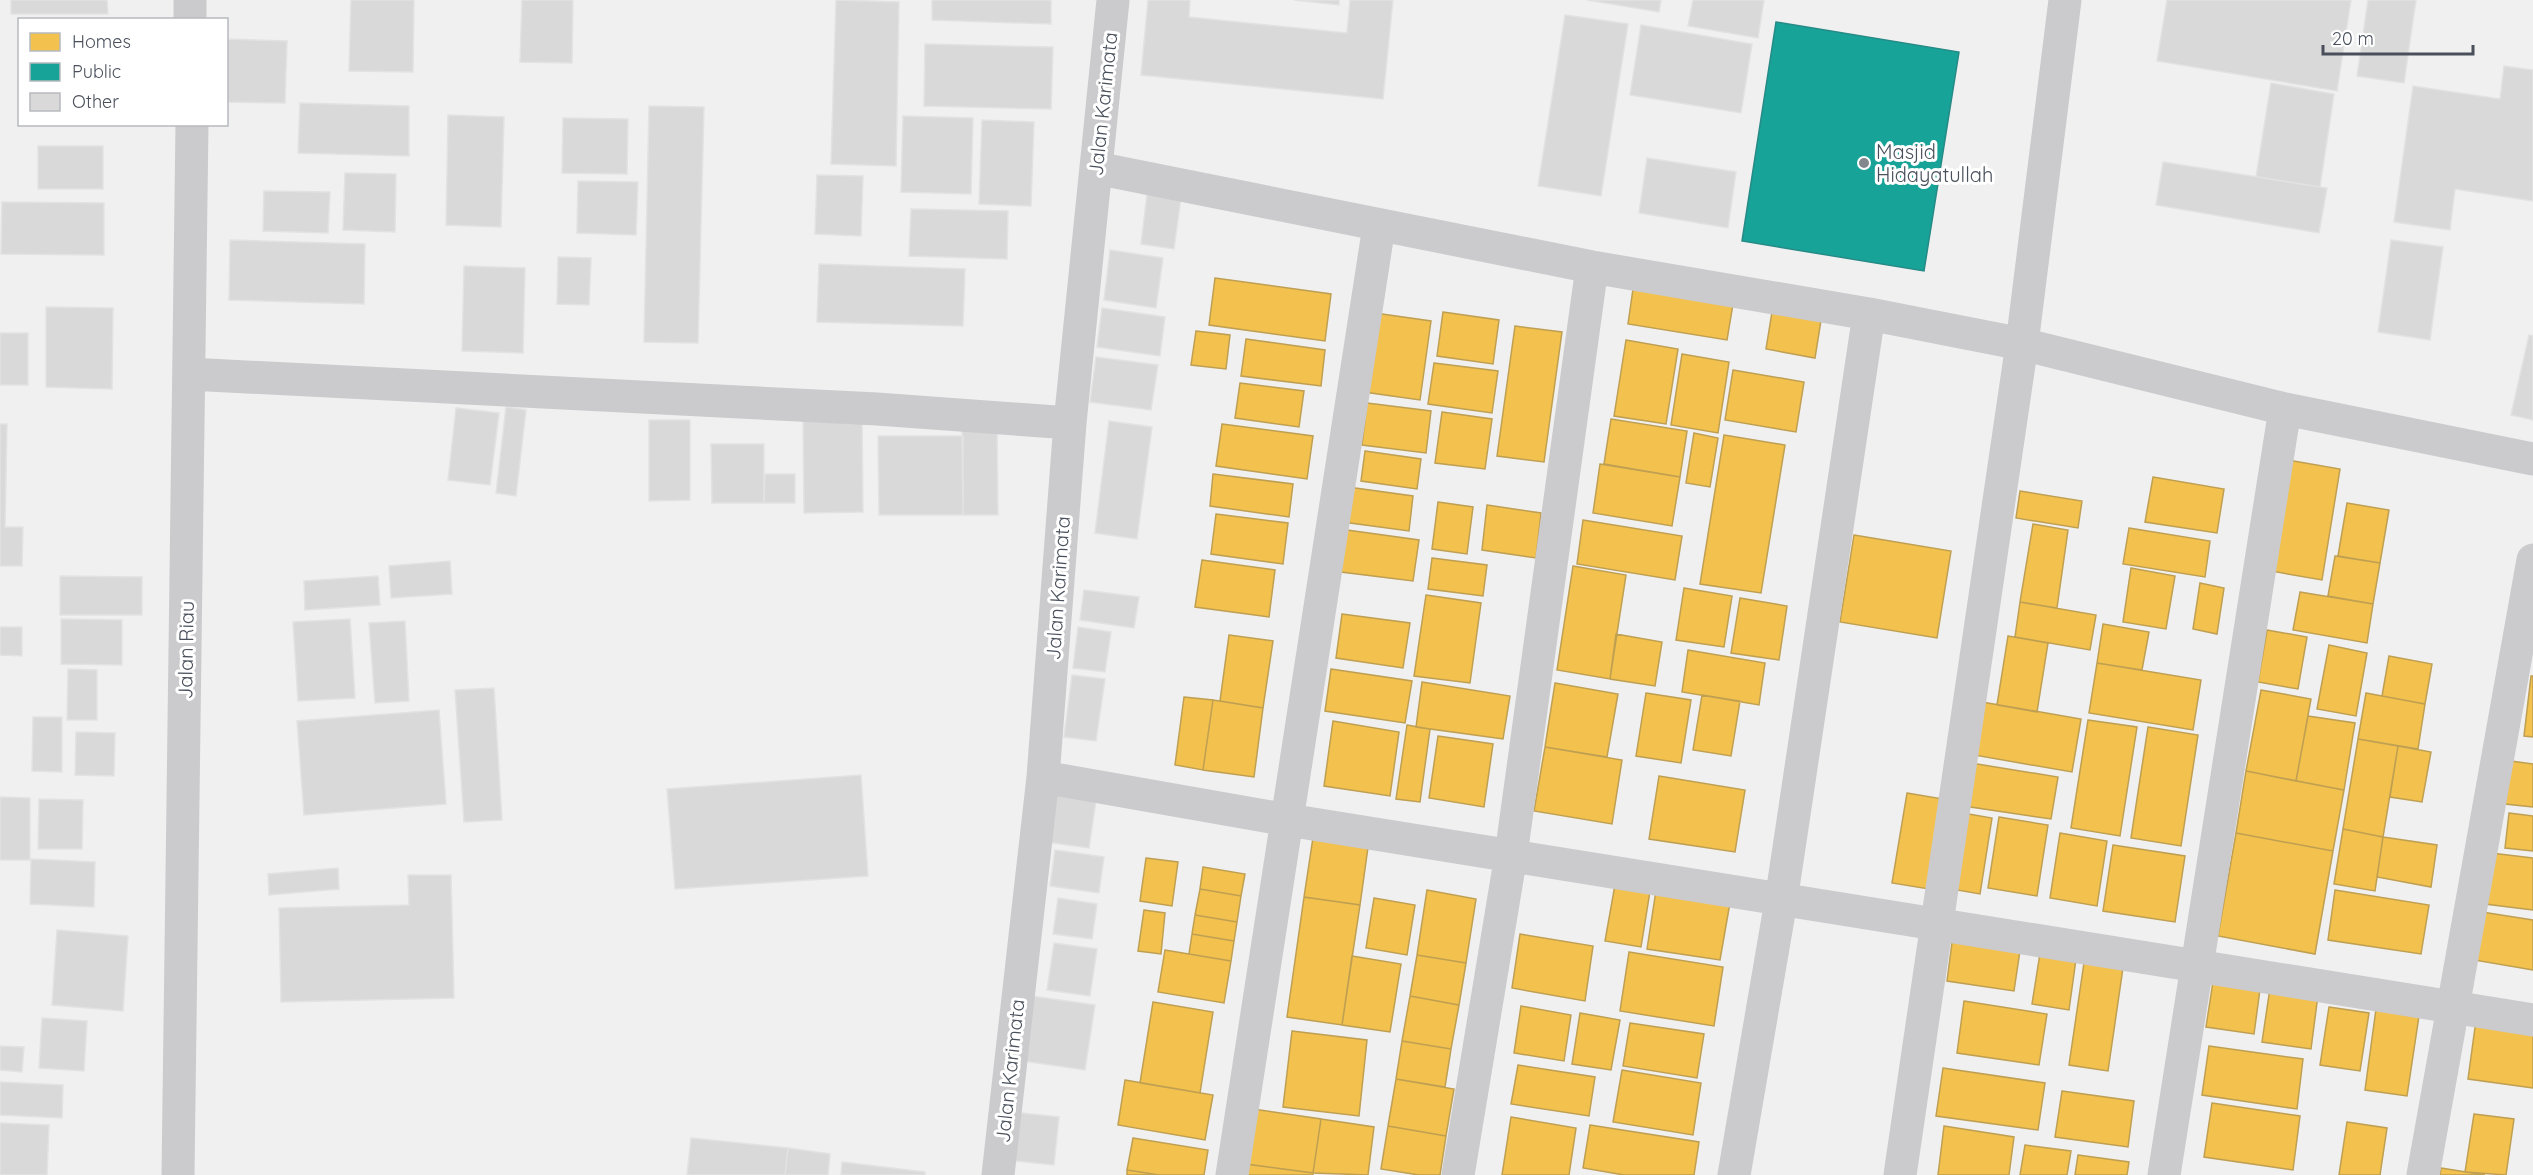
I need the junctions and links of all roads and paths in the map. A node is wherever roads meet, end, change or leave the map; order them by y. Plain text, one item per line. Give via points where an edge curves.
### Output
1 (190, 0) edge
2 (1113, 0) edge
3 (2065, 0) edge
4 (190, 18) edge
5 (192, 126) edge
6 (1096, 168) junction
7 (1379, 226) junction
8 (1592, 267) junction
9 (1869, 314) junction
10 (2022, 344) junction
11 (189, 374) junction
12 (2285, 409) junction
13 (1070, 423) junction
14 (2533, 459) edge
15 (2533, 560) edge
16 (1043, 777) junction
17 (1288, 820) junction
18 (1510, 855) junction
19 (1781, 901) junction
20 (1938, 926) junction
21 (2196, 966) junction
22 (2453, 1007) junction
23 (2533, 1020) edge
24 (178, 1175) edge
25 (998, 1175) edge
26 (1232, 1175) edge
27 (1458, 1175) edge
28 (1734, 1175) edge
29 (1900, 1175) edge
30 (2164, 1175) edge
31 (2423, 1175) edge

1 - 4 street
2 - 6 street, Jalan Karimata
3 - 10 street
5 - 11 street, Jalan Riau
6 - 7 street
6 - 13 street, Jalan Karimata
7 - 8 street
7 - 17 street
8 - 9 street
8 - 18 street
9 - 10 street
9 - 19 street
10 - 12 street
10 - 20 street
11 - 13 street via 877,408
11 - 24 street, Jalan Riau
12 - 14 street
12 - 21 street
13 - 16 street, Jalan Karimata
15 - 22 street
16 - 17 street
16 - 25 street, Jalan Karimata
17 - 18 street
17 - 26 street
18 - 19 street
18 - 27 street
19 - 20 street
19 - 28 street
20 - 21 street
20 - 29 street
21 - 22 street
21 - 30 street
22 - 23 street
22 - 31 street

